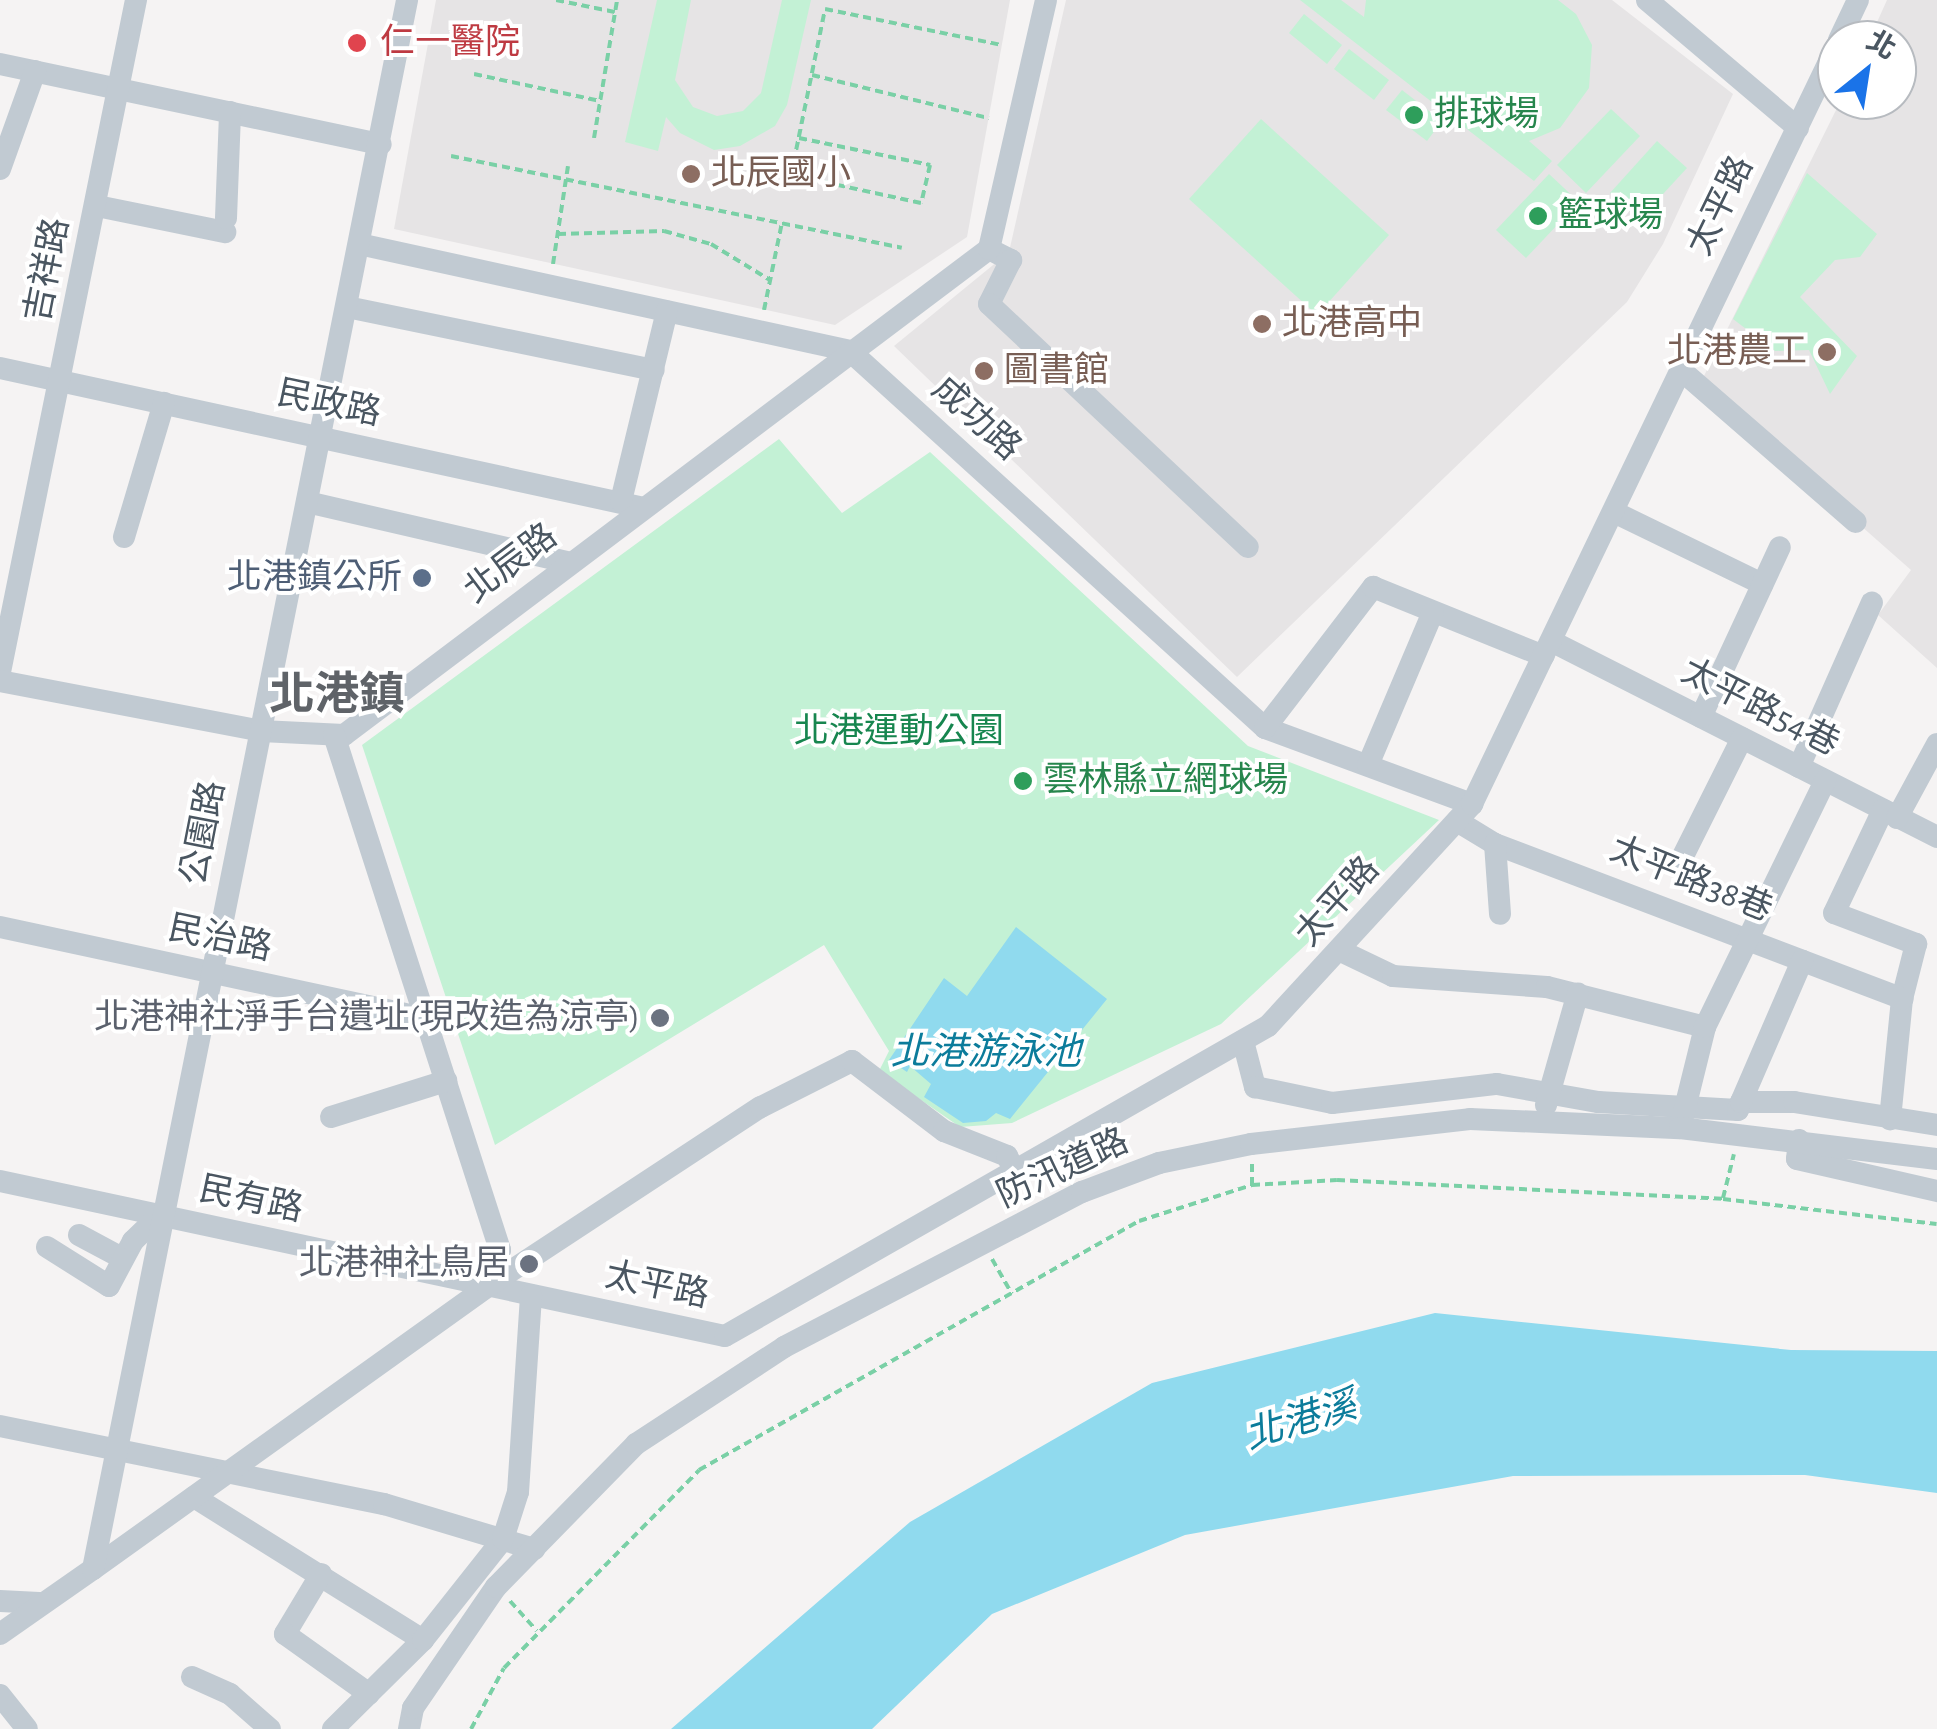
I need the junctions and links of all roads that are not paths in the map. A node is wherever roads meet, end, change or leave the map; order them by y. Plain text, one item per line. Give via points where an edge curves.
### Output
1 (136, 0) edge
2 (406, 0) edge
3 (1046, 0) edge
4 (1647, 0) edge
5 (0, 64) edge
6 (35, 71) junction
7 (1817, 87) edge
8 (120, 88) junction
9 (230, 112) junction
10 (1798, 128) junction
11 (381, 144) junction
12 (0, 169) edge
13 (96, 206) junction
14 (359, 244) junction
15 (990, 249) junction
16 (347, 307) junction
17 (667, 311) junction
18 (850, 351) junction
19 (0, 368) edge
20 (654, 370) junction
21 (1682, 370) junction
22 (62, 380) junction
23 (164, 404) junction
24 (320, 439) junction
25 (307, 502) junction
26 (620, 502) junction
27 (644, 508) junction
28 (1614, 512) junction
29 (1856, 522) dead end
30 (124, 537) dead end
31 (1248, 547) dead end
32 (1780, 547) dead end
33 (570, 563) junction
34 (1762, 584) junction
35 (1872, 602) dead end
36 (1432, 612) junction
37 (1547, 649) junction
38 (0, 672) edge
39 (0, 680) edge
40 (1701, 717) junction
41 (1264, 728) junction
42 (261, 732) junction
43 (334, 734) junction
44 (1742, 738) junction
45 (1937, 744) edge
46 (1368, 766) junction
47 (1798, 767) junction
48 (1825, 780) junction
49 (1464, 812) junction
50 (1890, 814) junction
51 (1937, 837) edge
52 (1495, 844) junction
53 (1682, 858) dead end
54 (1500, 914) dead end
55 (0, 927) edge
56 (1746, 939) junction
57 (1927, 948) edge
58 (1343, 952) junction
59 (1802, 961) junction
60 (212, 974) junction
61 (1578, 993) junction
62 (1902, 999) junction
63 (425, 1018) junction
64 (1705, 1027) junction
65 (1243, 1041) junction
66 (446, 1081) junction
67 (1550, 1094) junction
68 (1741, 1102) junction
69 (331, 1117) dead end
70 (1682, 1118) junction
71 (1890, 1119) junction
72 (1542, 1122) junction
73 (1937, 1126) edge
74 (1799, 1140) junction
75 (1937, 1159) edge
76 (1015, 1172) junction
77 (0, 1181) edge
78 (1937, 1191) edge
79 (158, 1216) junction
80 (78, 1235) dead end
81 (47, 1247) dead end
82 (122, 1258) junction
83 (488, 1286) junction
84 (531, 1296) junction
85 (0, 1426) edge
86 (116, 1452) junction
87 (228, 1476) junction
88 (194, 1498) junction
89 (504, 1539) junction
90 (534, 1549) junction
91 (92, 1569) junction
92 (321, 1574) junction
93 (0, 1601) edge
94 (39, 1603) junction
95 (0, 1634) edge
96 (423, 1640) junction
97 (192, 1677) dead end
98 (369, 1694) junction
99 (0, 1695) edge
100 (27, 1729) edge
101 (270, 1729) edge
102 (333, 1729) edge
103 (409, 1729) edge

1 - 8 street, 吉祥路
2 - 11 street, 公園路
3 - 15 street
4 - 10 street
5 - 6 street
6 - 8 street
6 - 12 street
7 - 10 street, 太平路
8 - 9 street
8 - 13 street, 吉祥路
9 - 11 street
9 - 13 street via 226,225
10 - 21 street, 太平路
11 - 14 street, 公園路
13 - 22 street, 吉祥路
14 - 16 street, 公園路
14 - 17 street, 成功路
15 - 18 street, 北辰路
15 - 31 street via 1010,260 989,304
16 - 20 street
16 - 24 street, 公園路
17 - 18 street, 成功路
17 - 20 street
18 - 27 street, 北辰路
18 - 41 street, 成功路
19 - 22 street, 民政路
20 - 26 street
21 - 28 street, 太平路
21 - 29 street
22 - 23 street, 民政路
22 - 38 street, 吉祥路
23 - 24 street, 民政路
23 - 30 street
24 - 25 street, 公園路
24 - 26 street, 民政路
25 - 33 street
25 - 42 street, 公園路
26 - 27 street, 民政路
27 - 33 street, 北辰路
28 - 34 street
28 - 37 street, 太平路
32 - 34 street
33 - 43 street, 北辰路 via 344,735
34 - 40 street
35 - 47 street
36 - 37 street, 太平路54巷
36 - 41 street, 太平路54巷 via 1373,588
36 - 46 street
37 - 40 street, 太平路54巷
37 - 49 street, 太平路
39 - 42 street
40 - 44 street, 太平路54巷
41 - 46 street, 成功路
42 - 43 street
42 - 60 street, 公園路
43 - 63 street
44 - 47 street, 太平路54巷
44 - 53 street
45 - 50 street
46 - 49 street, 成功路
47 - 48 street, 太平路54巷
48 - 50 street, 太平路54巷
48 - 56 street
49 - 52 street, 太平路38巷
49 - 58 street, 太平路
50 - 51 street, 太平路54巷
50 - 57 street via 1834,913
52 - 54 street
52 - 56 street, 太平路38巷
55 - 60 street, 民治路
56 - 59 street, 太平路38巷
56 - 64 street
57 - 62 street
58 - 61 street via 1393,976 1473,978
58 - 65 street, 太平路 via 1268,1026
59 - 62 street, 太平路38巷
59 - 68 street
60 - 63 street, 民治路
60 - 79 street, 公園路
61 - 64 street
61 - 67 street
62 - 71 street
63 - 66 street
64 - 70 street
65 - 67 street via 1254,1086 1332,1102 1497,1084
65 - 76 street, 太平路
66 - 69 street
66 - 83 street via 500,1250
67 - 70 street
67 - 72 street
68 - 70 street via 1738,1110
68 - 71 street via 1794,1102
70 - 72 street, 防汛道路
70 - 74 street, 防汛道路 via 1738,1134
71 - 73 street
72 - 90 street, 防汛道路 via 1470,1119 1251,1144 1159,1163 1082,1192 784,1347 636,1444
74 - 75 street, 防汛道路
74 - 78 street via 1797,1159
76 - 83 street via 1006,1156 944,1131 852,1061 762,1107
76 - 84 street, 太平路 via 726,1336
77 - 79 street, 民有路
79 - 82 street
79 - 83 street, 民有路
79 - 86 street, 公園路
80 - 82 street
81 - 82 street via 109,1286
83 - 84 street, 太平路
83 - 87 street
84 - 89 street via 518,1492
85 - 86 street
86 - 87 street
86 - 91 street, 公園路
87 - 88 street
87 - 89 street via 384,1504
88 - 91 street
88 - 92 street
89 - 90 street
89 - 96 street
90 - 103 street, 防汛道路 via 496,1587 413,1708
91 - 94 street
92 - 96 street
92 - 98 street via 285,1634
93 - 94 street
94 - 95 street
96 - 98 street
97 - 101 street via 230,1694
98 - 102 street
99 - 100 street

